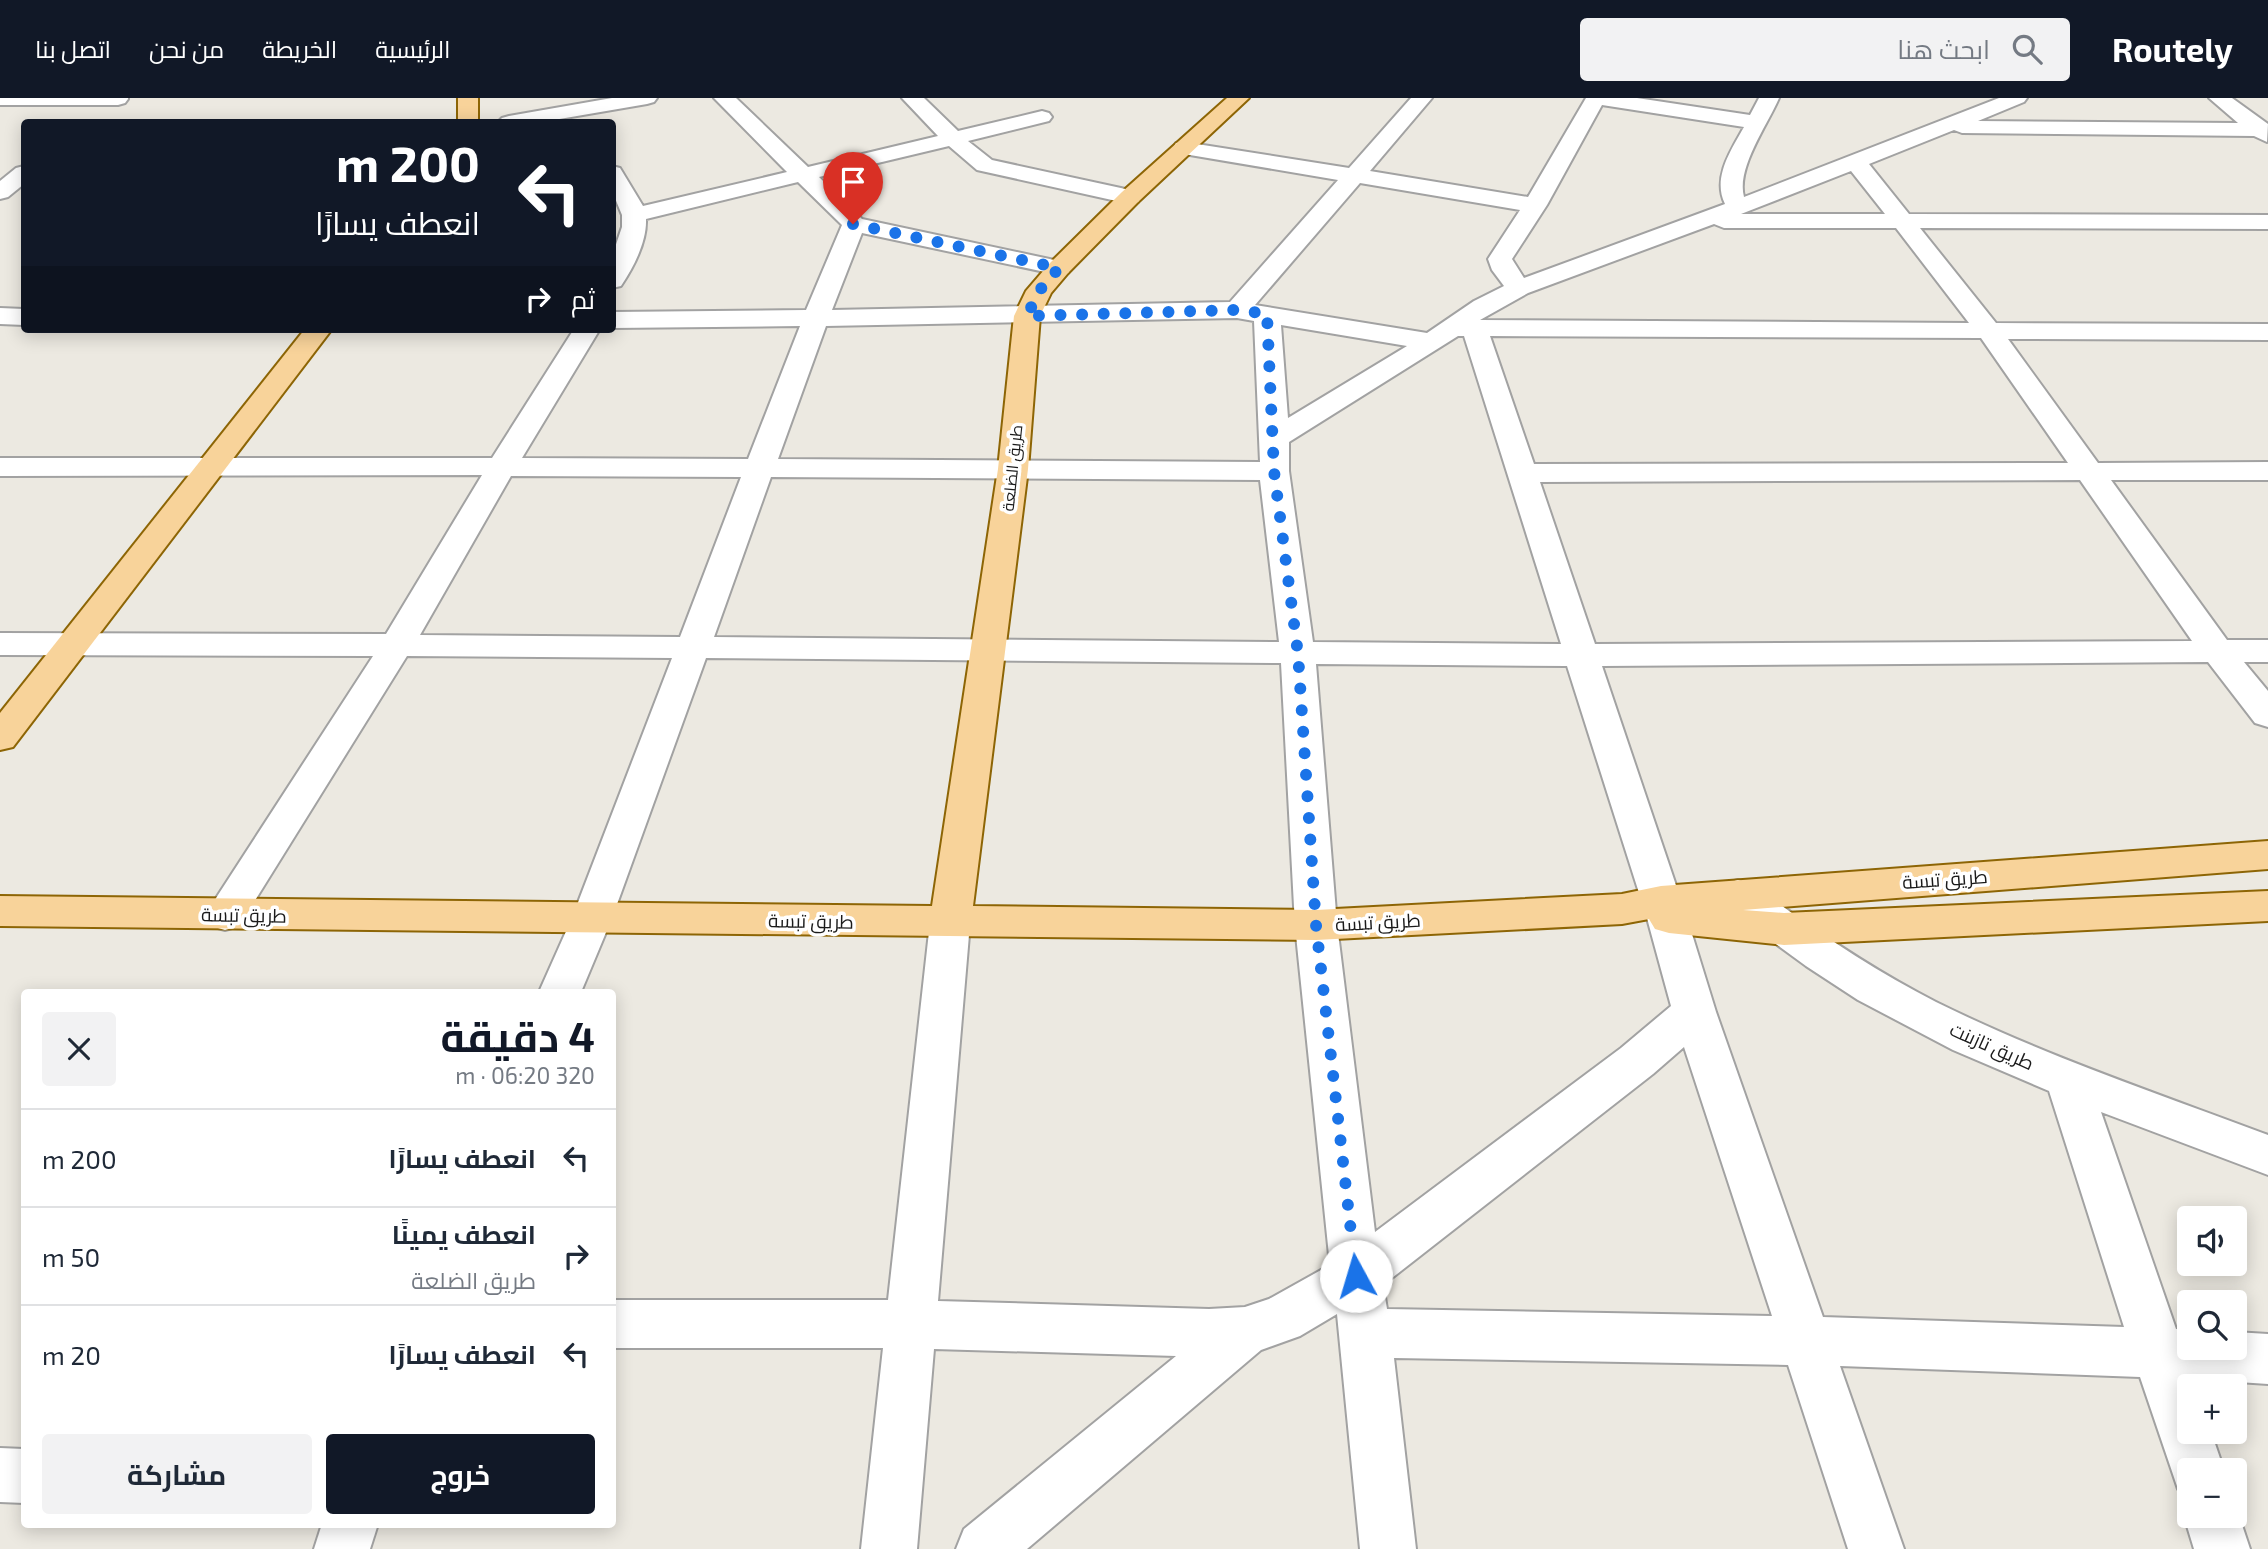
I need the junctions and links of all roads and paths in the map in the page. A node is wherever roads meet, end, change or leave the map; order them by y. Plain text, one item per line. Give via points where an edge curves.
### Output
1 (468, 98) edge
2 (648, 98) edge
3 (724, 98) edge
4 (1239, 98) edge
5 (1422, 98) edge
6 (1596, 98) edge
7 (1769, 98) edge
8 (2017, 98) edge
9 (2219, 98) edge
10 (0, 99) edge
11 (118, 99) edge
12 (918, 99) edge
13 (570, 118) edge
14 (92, 119) edge
15 (468, 119) edge
16 (1759, 123) junction
17 (1942, 127) junction
18 (2265, 132) edge
19 (955, 139) junction
20 (1184, 148) junction
21 (1854, 160) junction
22 (985, 165) junction
23 (21, 175) edge
24 (803, 175) junction
25 (1354, 177) junction
26 (616, 178) edge
27 (0, 192) edge
28 (1130, 197) junction
29 (1535, 205) junction
30 (1738, 206) junction
31 (635, 215) junction
32 (1696, 221) junction
33 (1905, 222) junction
34 (2268, 222) edge
35 (853, 224) junction
36 (1059, 268) junction
37 (616, 273) edge
38 (1519, 288) junction
39 (1252, 312) junction
40 (0, 316) edge
41 (1027, 316) junction
42 (21, 317) edge
43 (816, 317) junction
44 (616, 320) edge
45 (1988, 330) junction
46 (2268, 332) edge
47 (316, 333) edge
48 (585, 333) edge
49 (1454, 333) junction
50 (1275, 438) junction
51 (213, 464) junction
52 (502, 466) junction
53 (0, 467) edge
54 (762, 468) junction
55 (1013, 469) junction
56 (1274, 471) junction
57 (2088, 471) junction
58 (2268, 471) edge
59 (1522, 473) junction
60 (0, 644) edge
61 (74, 645) junction
62 (397, 645) junction
63 (695, 648) junction
64 (989, 651) junction
65 (2217, 651) junction
66 (2268, 651) edge
67 (1298, 654) junction
68 (1579, 655) junction
69 (2268, 715) edge
70 (0, 737) edge
71 (2268, 855) edge
72 (1738, 895) junction
73 (2268, 906) edge
74 (1664, 909) junction
75 (0, 911) edge
76 (225, 915) junction
77 (592, 918) junction
78 (950, 923) junction
79 (1316, 925) junction
80 (1784, 929) junction
81 (561, 989) edge
82 (1694, 1012) junction
83 (2067, 1078) junction
84 (2268, 1155) edge
85 (1356, 1276) junction
86 (616, 1324) edge
87 (911, 1324) junction
88 (1245, 1331) junction
89 (1366, 1333) junction
90 (1807, 1341) junction
91 (2160, 1352) junction
92 (2268, 1359) edge
93 (2193, 1458) edge
94 (0, 1475) edge
95 (21, 1476) edge
96 (349, 1528) edge
97 (2216, 1528) edge
98 (342, 1549) edge
99 (889, 1549) edge
100 (984, 1549) edge
101 (1388, 1549) edge
102 (1876, 1549) edge
103 (2222, 1549) edge

1 - 15 main road
2 - 13 street
3 - 24 street
4 - 20 main road, طريق الضلعة
5 - 25 street
6 - 16 street
6 - 29 street
7 - 16 street
8 - 17 street
9 - 18 street
10 - 11 street
11 - 14 street
12 - 19 street
16 - 30 street via 1735,167 1731,184
17 - 18 street
17 - 21 street
19 - 22 street
19 - 22 street via 1051,111
19 - 24 street
20 - 25 street
20 - 28 main road, طريق الضلعة
21 - 30 street
21 - 33 street
22 - 28 street
23 - 27 street
24 - 31 street
24 - 35 street
25 - 29 street
25 - 39 street
26 - 31 street
28 - 36 main road, طريق الضلعة
29 - 38 street via 1500,259
30 - 32 street
31 - 37 street via 635,237
32 - 33 street
32 - 38 street
33 - 34 street
33 - 45 street
35 - 36 street
35 - 43 street
36 - 41 main road, طريق الضلعة via 1039,291
38 - 49 street via 1483,306
39 - 41 street
39 - 49 street
39 - 50 street
40 - 42 street
41 - 43 street
41 - 55 main road, طريق الضلعة
43 - 44 street
43 - 54 street
45 - 46 street
45 - 49 street
45 - 57 street
47 - 51 main road
48 - 52 street
49 - 50 street
49 - 59 street
50 - 56 street
51 - 52 street
51 - 53 street
51 - 61 main road
52 - 54 street
52 - 62 street
54 - 55 street
54 - 63 street
55 - 56 street
55 - 64 main road, طريق الضلعة
56 - 67 street
57 - 58 street
57 - 59 street
57 - 65 street
59 - 68 street
60 - 61 street
61 - 62 street
61 - 70 main road
62 - 63 street
62 - 76 street
63 - 64 street
63 - 77 street
64 - 67 street
64 - 78 main road, طريق الضلعة
65 - 66 street
65 - 68 street
65 - 69 street
67 - 68 street
67 - 79 street
68 - 74 street
71 - 72 main road, طريق تبسة
72 - 74 main road, طريق تبسة
72 - 80 street, طريق تازبنت
73 - 80 main road, طريق تبسة
74 - 79 main road, طريق تبسة
74 - 80 main road, طريق تبسة
74 - 82 street
75 - 76 main road, طريق تبسة
76 - 77 main road, طريق تبسة
77 - 78 main road, طريق تبسة
77 - 81 street
78 - 79 main road, طريق تبسة
78 - 87 street
79 - 85 street
80 - 83 street, طريق تازبنت via 1871,988
82 - 85 street via 1637,1061
82 - 90 street
83 - 84 street, طريق تازبنت
83 - 91 street
85 - 88 street via 1282,1319
85 - 89 street
86 - 87 street
87 - 88 street via 1209,1334
87 - 99 street
88 - 100 street
89 - 90 street
89 - 101 street
90 - 91 street
90 - 102 street
91 - 92 street
91 - 93 street
94 - 95 street
96 - 98 street
97 - 103 street

